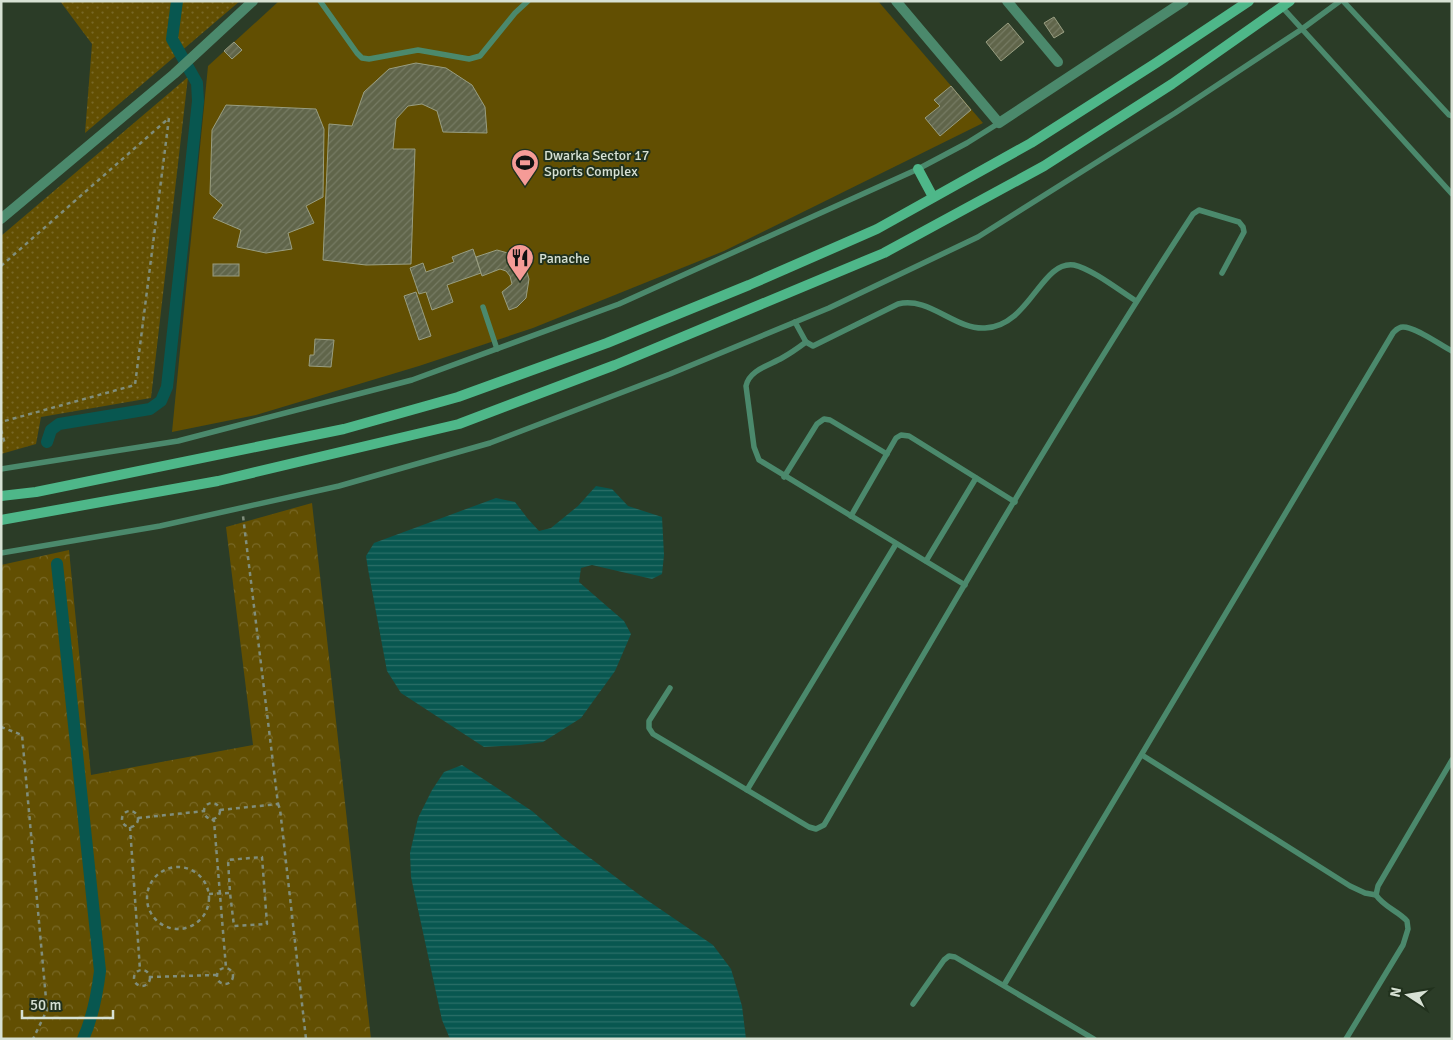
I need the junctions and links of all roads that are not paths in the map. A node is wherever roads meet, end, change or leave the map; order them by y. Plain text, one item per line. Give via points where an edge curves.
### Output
1 (253, 1) edge
2 (320, 1) edge
3 (528, 1) edge
4 (896, 1) edge
5 (1007, 1) edge
6 (1184, 1) edge
7 (1249, 1) edge
8 (1341, 1) edge
9 (1286, 4) edge
10 (1302, 29) junction
11 (1058, 62) dead end
12 (1452, 116) edge
13 (998, 123) junction
14 (918, 169) junction
15 (1452, 194) edge
16 (933, 197) junction
17 (1, 218) edge
18 (1222, 273) dead end
19 (1136, 301) junction
20 (483, 307) dead end
21 (796, 322) junction
22 (806, 342) junction
23 (497, 349) junction
24 (1452, 352) edge
25 (887, 454) junction
26 (1, 470) edge
27 (784, 477) junction
28 (976, 478) junction
29 (1, 496) edge
30 (1015, 502) junction
31 (851, 516) junction
32 (1, 520) edge
33 (896, 544) junction
34 (1, 553) edge
35 (926, 561) junction
36 (965, 585) junction
37 (670, 688) dead end
38 (1142, 756) junction
39 (1452, 760) edge
40 (747, 790) junction
41 (1376, 895) junction
42 (1004, 985) junction
43 (914, 1004) dead end
44 (1094, 1039) edge
45 (1346, 1039) edge

1 - 17 street via 195,56
2 - 3 lane via 357,53 369,59 418,50 476,58
4 - 13 street
5 - 11 street
6 - 13 street
7 - 16 main road via 1031,143
8 - 10 lane
8 - 12 lane
9 - 10 lane
9 - 32 main road via 1172,84 1044,166 892,248 614,365 459,424 218,481
10 - 15 lane
10 - 21 lane via 978,236
13 - 14 lane
14 - 16 main road
14 - 23 lane via 619,304
16 - 29 main road via 877,228 740,288 607,343 458,397 344,429 36,492
18 - 19 lane via 1244,232 1243,227 1239,222 1199,210 1193,214
19 - 22 lane via 1087,270 1068,265 1054,270 1019,312 1000,324 975,327 924,306 904,302 813,346
19 - 30 lane
20 - 23 lane
21 - 22 lane
21 - 34 lane via 490,442 338,486 160,526
22 - 27 lane via 760,369 746,386 756,455
23 - 26 lane via 412,380 178,441
24 - 38 lane via 1405,327 1397,328 1393,333
25 - 27 lane via 824,419 817,424
25 - 28 lane via 896,438 909,436
25 - 31 lane
27 - 31 lane
28 - 30 lane
28 - 35 lane
30 - 36 lane
31 - 33 lane
33 - 35 lane
33 - 40 lane
35 - 36 lane
36 - 40 lane via 824,825 816,829 809,827
37 - 40 lane via 649,721 649,728
38 - 41 lane via 1350,886
38 - 42 lane
39 - 41 lane via 1380,880
41 - 45 lane via 1407,921 1407,936
42 - 43 lane via 949,956
42 - 44 lane

